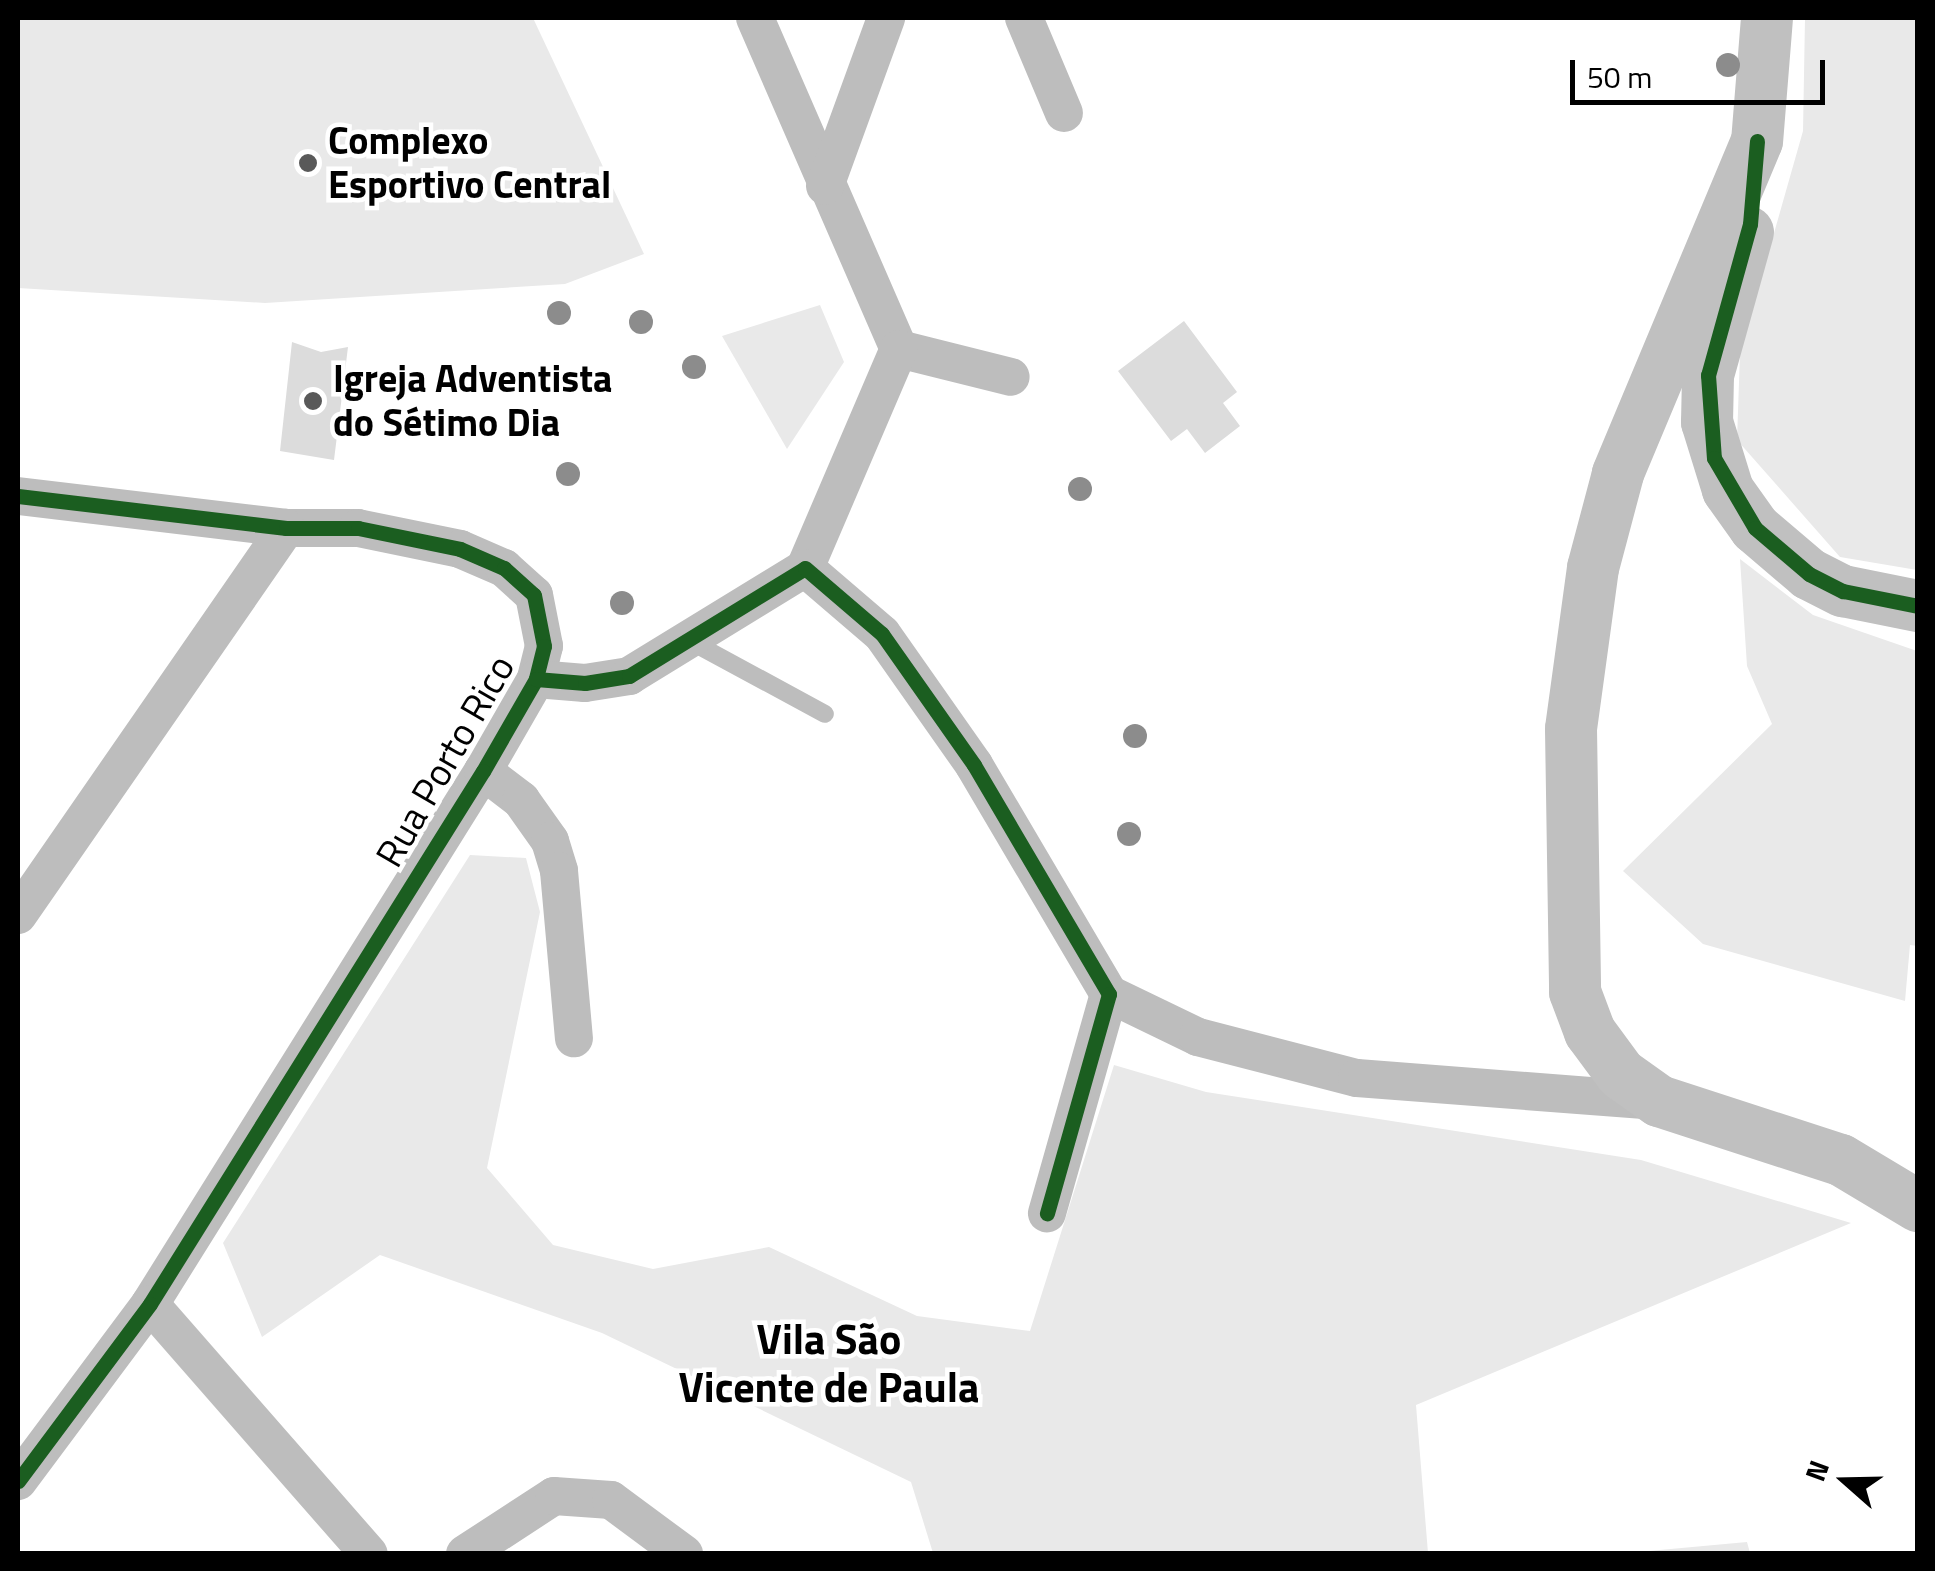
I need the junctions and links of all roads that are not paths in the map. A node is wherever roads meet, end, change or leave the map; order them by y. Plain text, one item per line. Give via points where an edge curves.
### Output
1 (756, 18) edge
2 (886, 18) edge
3 (1024, 18) edge
4 (1767, 18) edge
5 (1064, 113) dead end
6 (1757, 141) junction
7 (825, 186) junction
8 (899, 349) junction
9 (1011, 377) dead end
10 (18, 496) edge
11 (286, 528) junction
12 (805, 568) junction
13 (1918, 606) edge
14 (692, 642) junction
15 (536, 680) junction
16 (826, 714) dead end
17 (483, 771) junction
18 (18, 915) edge
19 (1108, 994) junction
20 (574, 1038) dead end
21 (1658, 1101) junction
22 (1918, 1206) edge
23 (1047, 1213) dead end
24 (150, 1304) junction
25 (18, 1480) edge
26 (369, 1554) edge
27 (465, 1554) edge
28 (684, 1554) edge

1 - 7 street
2 - 7 street
3 - 5 street
4 - 6 main road
6 - 13 main road via 1750,224 1708,375 1714,458 1755,528 1808,574 1843,591
6 - 21 main road via 1618,474 1592,568 1576,666 1568,798 1575,992 1590,1032 1621,1074
7 - 8 street
8 - 9 street
8 - 12 street
10 - 11 street, Rua Porto Rico
11 - 15 street, Rua Porto Rico via 412,536 504,568 534,595 542,617
11 - 18 street
12 - 14 street
12 - 19 street via 882,634 974,765
14 - 15 street via 630,676 585,684
14 - 16 lane via 758,684
15 - 17 street, Rua Porto Rico
17 - 20 street via 521,800 550,841 559,871
17 - 24 street, Rua Porto Rico
19 - 21 street via 1198,1037 1357,1078
19 - 23 street
21 - 22 main road via 1841,1160
24 - 25 street, Rua Porto Rico
24 - 26 street
27 - 28 street via 554,1496 612,1500

